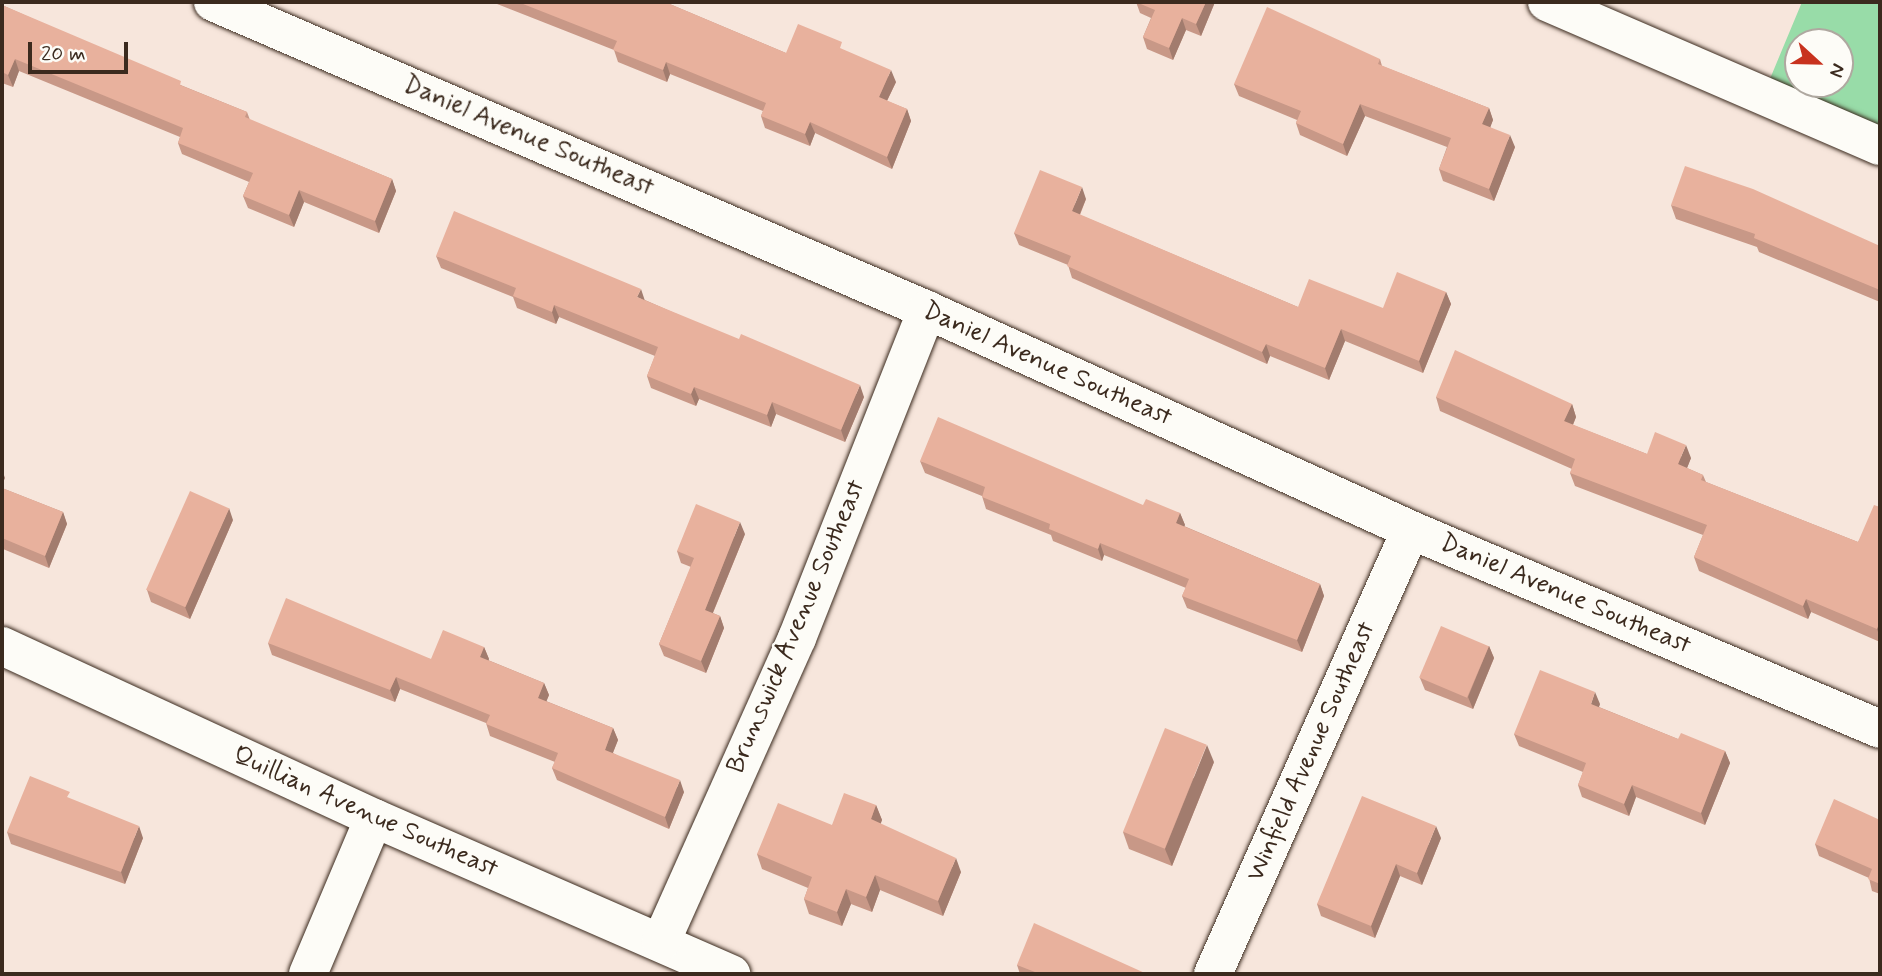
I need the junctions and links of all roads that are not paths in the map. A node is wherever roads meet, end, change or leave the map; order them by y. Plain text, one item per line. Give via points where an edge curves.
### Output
1 (213, 2) edge
2 (1547, 2) edge
3 (1880, 146) edge
4 (927, 310) junction
5 (1410, 530) junction
6 (2, 646) edge
7 (1880, 729) edge
8 (374, 818) junction
9 (661, 942) junction
10 (308, 974) edge
11 (731, 974) edge
12 (1213, 974) edge

1 - 4 street, Daniel Avenue Southeast
2 - 3 street
4 - 5 street, Daniel Avenue Southeast
4 - 9 street, Brunswick Avenue Southeast via 797,638
5 - 7 street, Daniel Avenue Southeast
5 - 12 street, Winfield Avenue Southeast
6 - 8 street, Quillian Avenue Southeast
8 - 9 street, Quillian Avenue Southeast
8 - 10 street
9 - 11 street, Quillian Avenue Southeast

